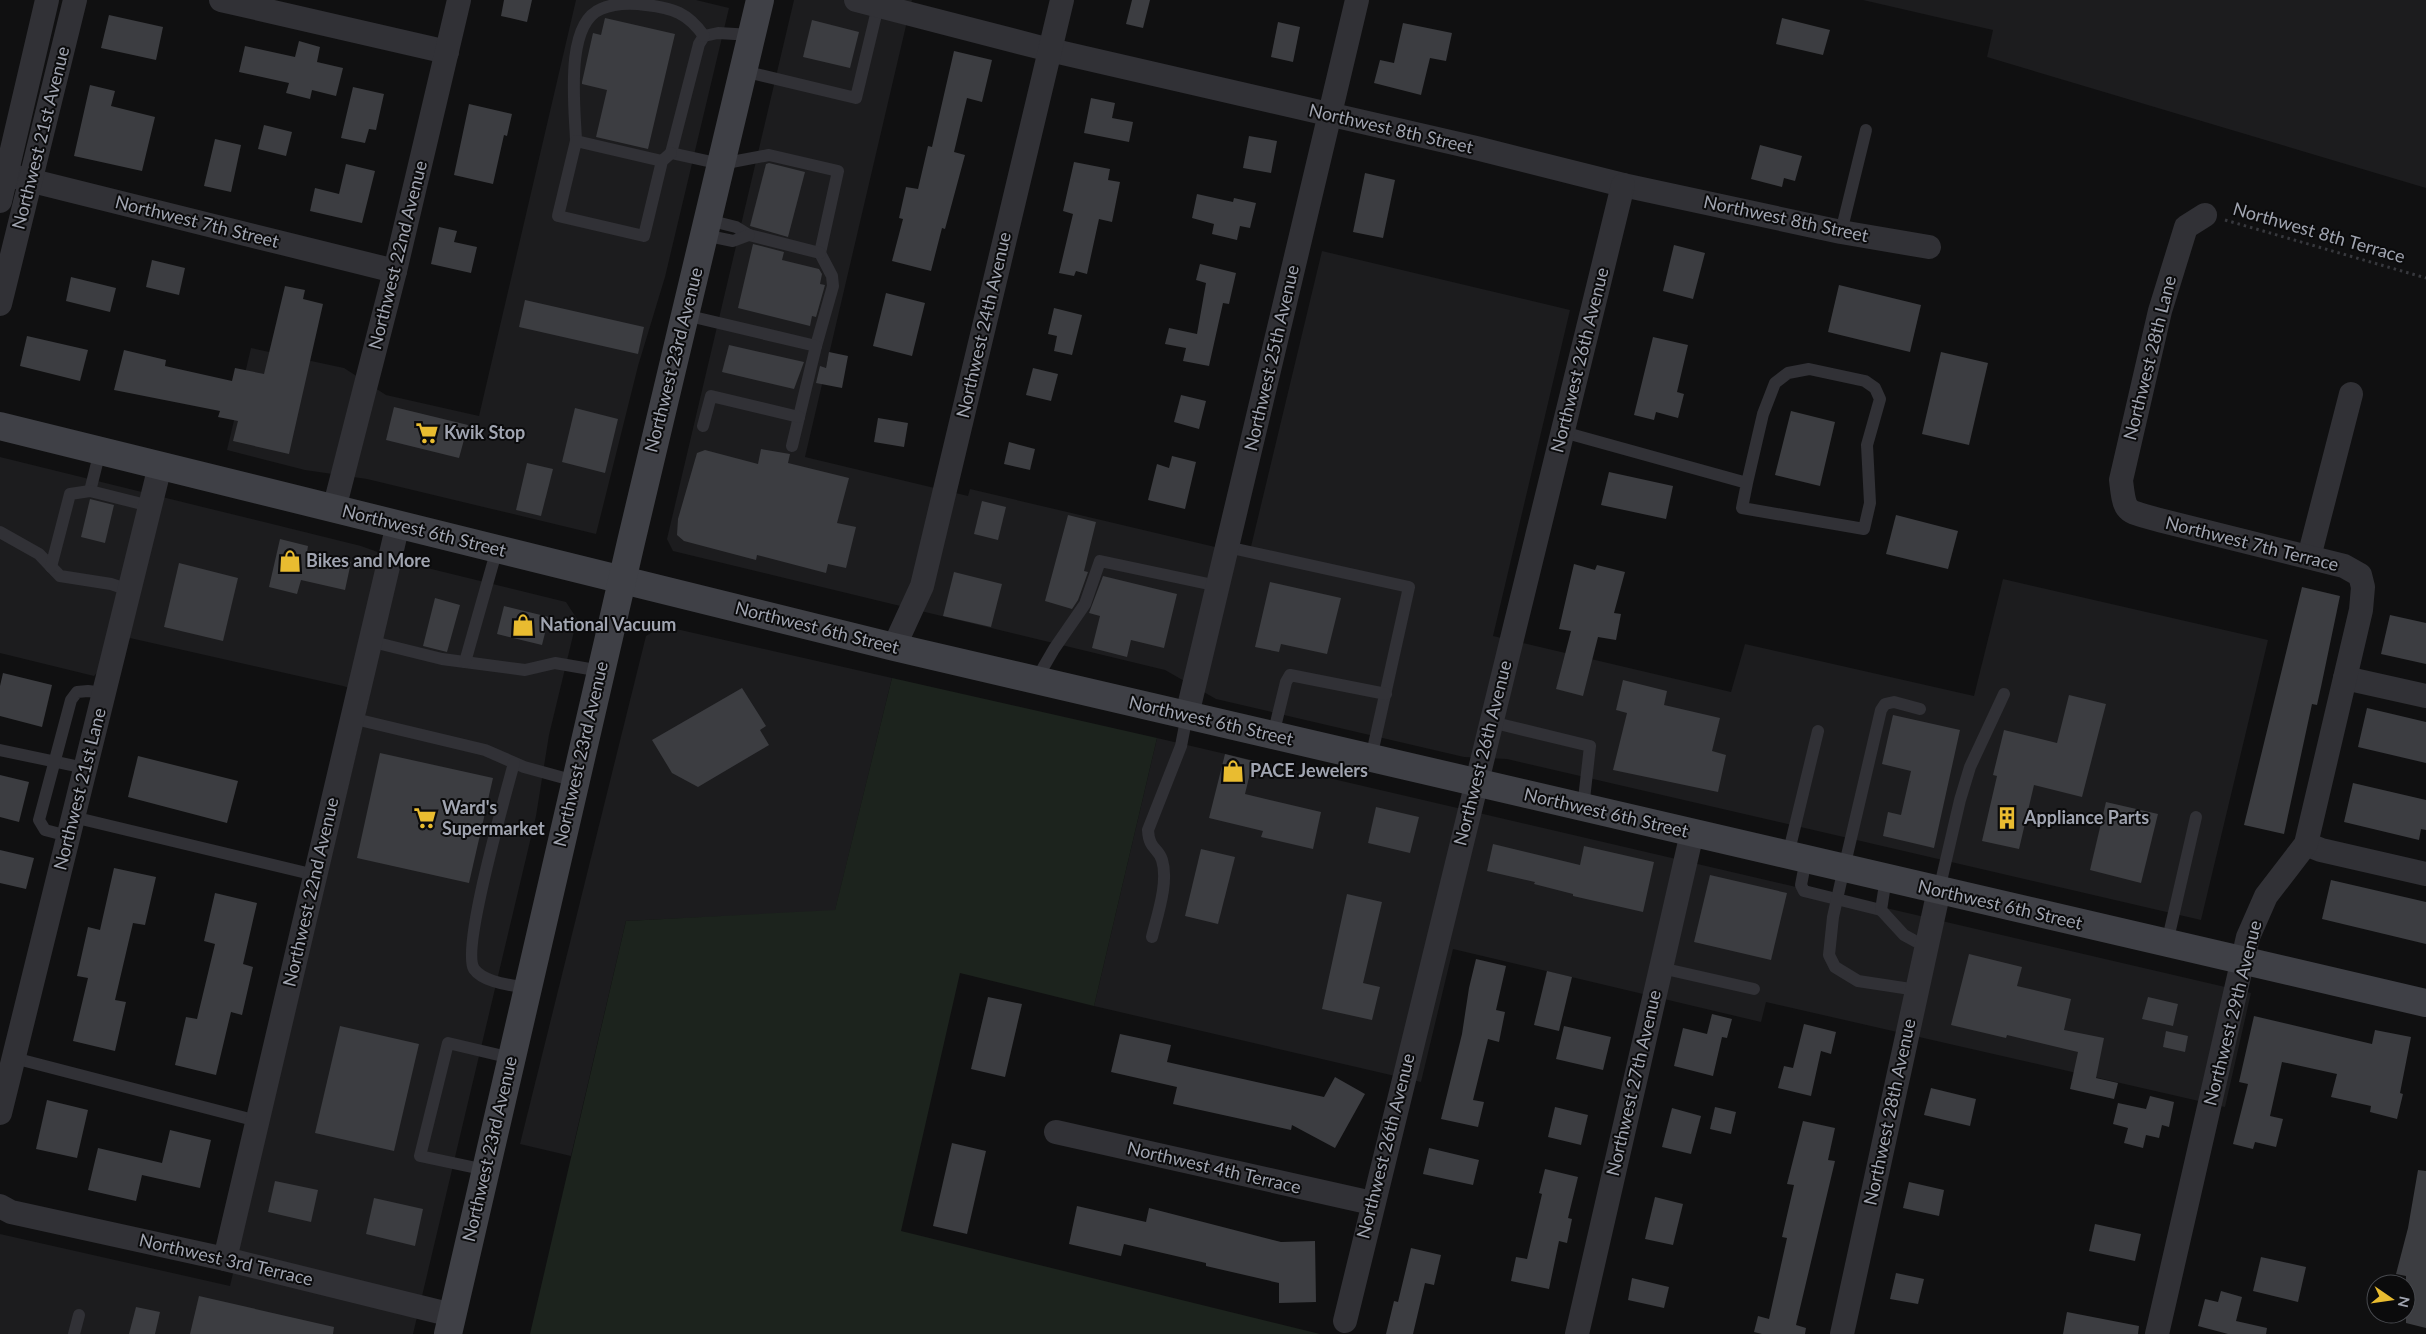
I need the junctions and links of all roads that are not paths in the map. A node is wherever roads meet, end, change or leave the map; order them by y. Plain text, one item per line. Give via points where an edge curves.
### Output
1 (47, 0) edge
2 (76, 0) edge
3 (221, 0) edge
4 (459, 0) edge
5 (760, 0) edge
6 (856, 0) edge
7 (1062, 0) edge
8 (1357, 0) edge
9 (620, 2) edge
10 (879, 3) edge
11 (752, 35) junction
12 (704, 36) junction
13 (1050, 50) junction
14 (446, 52) junction
15 (743, 71) junction
16 (1330, 114) junction
17 (1866, 130) dead end
18 (576, 141) junction
19 (666, 157) junction
20 (721, 164) junction
21 (3, 173) edge
22 (31, 180) junction
23 (1623, 185) junction
24 (0, 201) edge
25 (2205, 215) road end
26 (706, 228) junction
27 (1840, 232) junction
28 (1929, 247) dead end
29 (820, 253) junction
30 (395, 271) junction
31 (0, 304) edge
32 (685, 315) junction
33 (816, 346) junction
34 (2351, 394) dead end
35 (799, 417) junction
36 (0, 426) edge
37 (703, 426) dead end
38 (1563, 432) junction
39 (792, 446) dead end
40 (100, 451) junction
41 (160, 466) junction
42 (1747, 483) junction
43 (90, 491) junction
44 (150, 506) junction
45 (334, 509) junction
46 (2130, 511) joint
47 (398, 524) junction
48 (0, 532) edge
49 (1227, 547) junction
50 (497, 549) junction
51 (2309, 558) junction
52 (51, 567) junction
53 (622, 579) junction
54 (1218, 586) junction
55 (2363, 587) joint
56 (129, 590) junction
57 (369, 641) junction
58 (894, 646) junction
59 (465, 662) junction
60 (601, 671) junction
61 (2345, 678) junction
62 (1036, 680) junction
63 (104, 693) junction
64 (1386, 694) junction
65 (2004, 694) dead end
66 (2426, 696) edge
67 (1920, 709) dead end
68 (1187, 715) junction
69 (351, 718) junction
70 (1491, 722) junction
71 (1818, 731) dead end
72 (1273, 735) junction
73 (0, 750) edge
74 (1371, 758) junction
75 (54, 762) junction
76 (514, 762) junction
77 (85, 768) junction
78 (575, 780) junction
79 (1476, 783) junction
80 (1583, 808) junction
81 (2196, 818) dead end
82 (71, 827) junction
83 (1692, 833) junction
84 (2306, 844) junction
85 (1797, 857) junction
86 (1844, 868) junction
87 (2426, 874) edge
88 (315, 875) junction
89 (1886, 878) junction
90 (1939, 890) junction
91 (1837, 899) junction
92 (1881, 910) junction
93 (1152, 937) dead end
94 (2167, 943) junction
95 (1926, 947) junction
96 (2242, 961) junction
97 (1661, 968) junction
98 (527, 988) junction
99 (1754, 989) dead end
100 (1917, 990) junction
101 (2426, 1003) edge
102 (14, 1058) junction
103 (511, 1058) junction
104 (0, 1113) edge
105 (257, 1121) junction
106 (1056, 1132) dead end
107 (486, 1170) junction
108 (1372, 1203) junction
109 (0, 1206) edge
110 (224, 1259) junction
111 (79, 1315) dead end
112 (1344, 1321) dead end
113 (450, 1324) edge
114 (74, 1334) edge
115 (1577, 1334) edge
116 (1842, 1334) edge
117 (2157, 1334) edge

1 - 21 street, Northwest 21st Avenue
2 - 22 street, Northwest 21st Avenue
3 - 14 street
4 - 14 street, Northwest 22nd Avenue
5 - 11 main road, Northwest 23rd Avenue
6 - 10 street, Northwest 8th Street
7 - 13 street, Northwest 24th Avenue
8 - 16 street, Northwest 25th Avenue
9 - 12 lane via 659,6 679,13 693,21
9 - 18 lane via 600,9 582,29 573,72
10 - 13 street, Northwest 8th Street
10 - 15 lane via 856,98
11 - 12 lane via 718,33
11 - 15 main road, Northwest 23rd Avenue
12 - 19 lane
13 - 16 street, Northwest 8th Street
13 - 58 street, Northwest 24th Avenue via 922,586
14 - 30 street, Northwest 22nd Avenue
15 - 20 main road, Northwest 23rd Avenue
16 - 23 street, Northwest 8th Street
16 - 49 street, Northwest 25th Avenue
17 - 27 lane
18 - 19 lane
18 - 19 lane via 558,216 644,236
19 - 20 lane
20 - 26 main road, Northwest 23rd Avenue
20 - 29 lane via 769,154 838,171
21 - 22 street, Northwest 7th Street
21 - 24 street, Northwest 21st Avenue
22 - 30 street, Northwest 7th Street
22 - 31 street, Northwest 21st Avenue
23 - 27 street, Northwest 8th Street
23 - 38 street, Northwest 26th Avenue
25 - 46 street, Northwest 28th Lane via 2186,227 2160,311 2121,480 2124,504
26 - 29 lane via 733,241 749,235
26 - 32 main road, Northwest 23rd Avenue
27 - 28 street, Northwest 8th Street
29 - 33 lane via 832,276 833,286
30 - 45 street, Northwest 22nd Avenue
32 - 33 lane
32 - 53 main road, Northwest 23rd Avenue
33 - 35 lane
34 - 51 street
35 - 37 lane via 711,396
35 - 39 lane
36 - 40 main road, Northwest 6th Street
38 - 42 lane
38 - 70 street, Northwest 26th Avenue
40 - 41 main road, Northwest 6th Street
40 - 43 lane
41 - 44 street, Northwest 21st Lane
41 - 45 main road, Northwest 6th Street
42 - 42 lane via 1763,414 1775,383 1788,373 1809,369 1864,381 1875,388 1880,399 1868,445 1870,503 1864,529 1742,508
43 - 44 lane
43 - 52 lane via 70,494
44 - 56 street, Northwest 21st Lane
45 - 47 main road, Northwest 6th Street
46 - 51 street, Northwest 7th Terrace
47 - 50 main road, Northwest 6th Street
47 - 57 street, Northwest 22nd Avenue
48 - 52 lane via 32,549
49 - 54 street, Northwest 25th Avenue
49 - 64 lane via 1409,587
50 - 53 main road, Northwest 6th Street
50 - 59 lane
51 - 55 street, Northwest 7th Terrace via 2344,566 2360,575
52 - 56 lane via 60,576
53 - 58 main road, Northwest 6th Street
53 - 60 main road, Northwest 23rd Avenue
54 - 62 lane via 1100,561 1085,604
54 - 68 street, Northwest 25th Avenue
55 - 61 street, Northwest 29th Avenue via 2361,610
56 - 63 street, Northwest 21st Lane
57 - 59 lane
57 - 69 street, Northwest 22nd Avenue
58 - 62 main road, Northwest 6th Street
59 - 60 lane via 525,670 555,663
60 - 78 main road, Northwest 23rd Avenue
61 - 66 street
61 - 84 street, Northwest 29th Avenue
62 - 68 main road, Northwest 6th Street
63 - 75 lane via 77,692 71,700
63 - 77 street, Northwest 21st Lane
64 - 72 lane via 1290,675
64 - 74 lane
65 - 90 lane via 1970,767
67 - 86 lane via 1894,702 1885,704 1881,710
68 - 72 main road, Northwest 6th Street
68 - 93 lane via 1180,746 1148,830 1149,842 1162,860 1161,901
69 - 76 lane via 485,750
69 - 88 street, Northwest 22nd Avenue
70 - 79 street, Northwest 26th Avenue
70 - 80 lane via 1590,746
71 - 85 lane
72 - 74 main road, Northwest 6th Street
73 - 75 lane
74 - 79 main road, Northwest 6th Street
75 - 77 lane
75 - 82 lane via 39,820 45,830
76 - 78 lane
76 - 98 lane via 484,882 471,954 474,969 479,973
77 - 82 street, Northwest 21st Lane
78 - 98 main road, Northwest 23rd Avenue
79 - 80 main road, Northwest 6th Street
79 - 108 street, Northwest 26th Avenue
80 - 83 main road, Northwest 6th Street
81 - 94 lane
82 - 88 lane
82 - 102 street, Northwest 21st Lane
83 - 85 main road, Northwest 6th Street
83 - 97 street, Northwest 27th Avenue
84 - 87 street
84 - 96 street, Northwest 29th Avenue via 2266,896 2256,915
85 - 86 main road, Northwest 6th Street
85 - 91 lane via 1804,891
86 - 89 main road, Northwest 6th Street
86 - 91 lane
88 - 105 street, Northwest 22nd Avenue
89 - 90 main road, Northwest 6th Street
89 - 92 lane
90 - 94 main road, Northwest 6th Street
90 - 95 street, Northwest 28th Avenue
91 - 92 lane
91 - 100 lane via 1829,955 1835,967 1858,981
92 - 95 lane via 1904,936
94 - 96 main road, Northwest 6th Street
95 - 100 street, Northwest 28th Avenue
96 - 101 main road, Northwest 6th Street
96 - 117 street, Northwest 29th Avenue
97 - 99 lane
97 - 115 street, Northwest 27th Avenue
98 - 103 main road, Northwest 23rd Avenue
100 - 116 street, Northwest 28th Avenue
102 - 104 street, Northwest 21st Lane
102 - 105 lane
103 - 107 main road, Northwest 23rd Avenue
103 - 107 lane via 448,1043 420,1156
105 - 110 street, Northwest 22nd Avenue
106 - 108 street, Northwest 4th Terrace
107 - 113 main road, Northwest 23rd Avenue
108 - 112 street, Northwest 26th Avenue
109 - 110 street, Northwest 3rd Terrace via 11,1212
110 - 113 street, Northwest 3rd Terrace
111 - 114 lane

